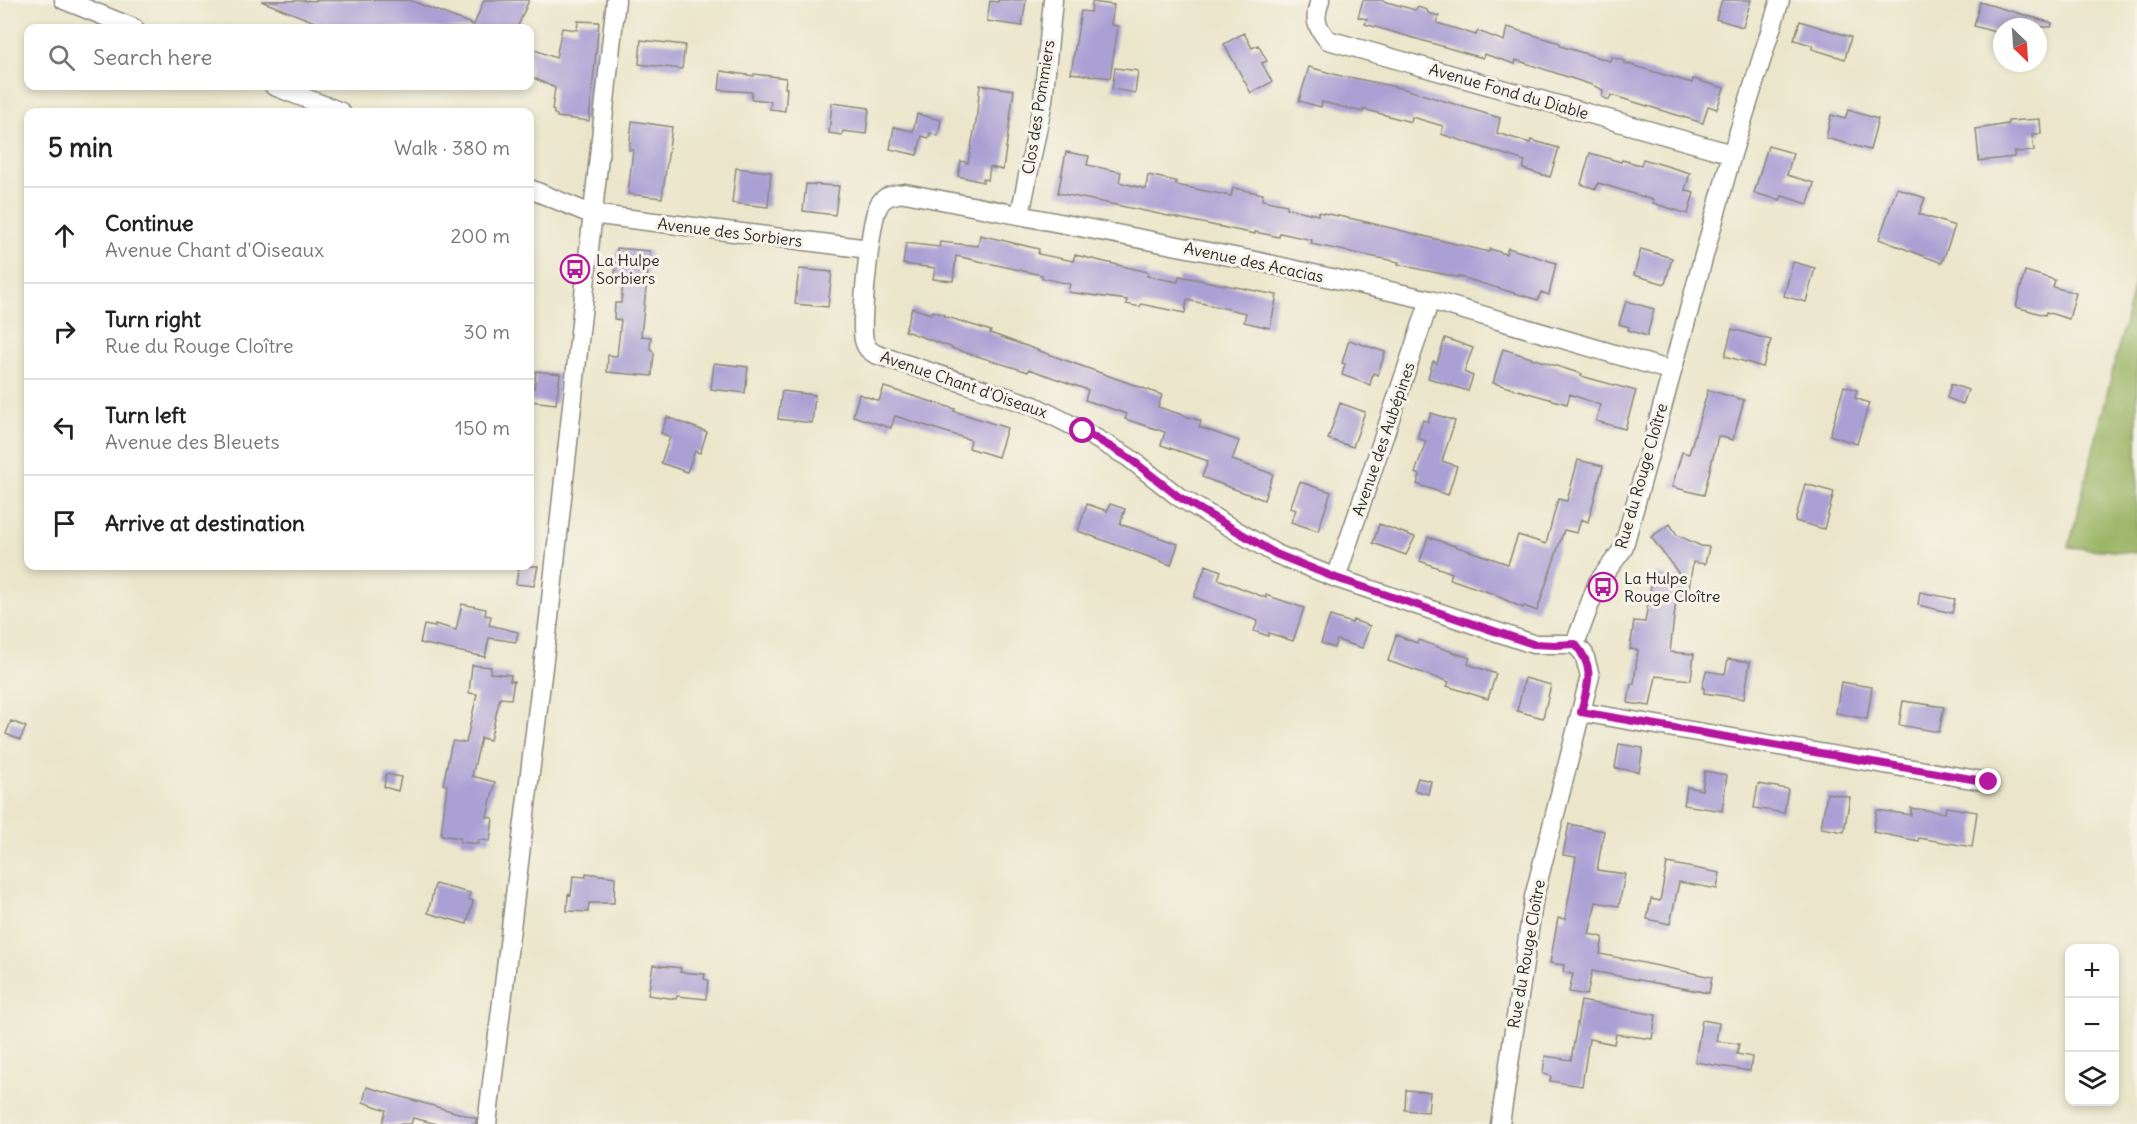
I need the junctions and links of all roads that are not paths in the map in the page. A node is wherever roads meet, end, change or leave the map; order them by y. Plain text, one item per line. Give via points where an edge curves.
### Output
1 (63, 0) edge
2 (616, 0) edge
3 (1053, 0) edge
4 (1320, 0) edge
5 (1780, 0) edge
6 (124, 24) edge
7 (284, 90) edge
8 (331, 108) edge
9 (1731, 154) junction
10 (534, 191) edge
11 (591, 214) junction
12 (1020, 214) junction
13 (869, 249) junction
14 (1430, 300) junction
15 (1672, 371) junction
16 (1336, 578) junction
17 (1575, 644) junction
18 (1581, 712) junction
19 (1989, 782) dead end
20 (488, 1124) edge
21 (1500, 1124) edge

1 - 6 street
2 - 11 street
3 - 12 street, Clos des Pommiers via 1042,101
4 - 9 street, Avenue Fond du Diable via 1315,13 1318,28 1328,40
5 - 9 street, Rue du Rouge Cloître
7 - 8 street
9 - 15 street, Rue du Rouge Cloître
10 - 11 street, Avenue des Sorbiers
11 - 13 street, Avenue des Sorbiers
11 - 20 street via 549,618
12 - 13 street, Avenue des Acacias via 905,193 886,196 878,207
12 - 14 street, Avenue des Acacias
13 - 16 street, Avenue Chant d'Oiseaux via 864,316 867,349 1034,406 1128,457 1179,497 1228,527 1276,554
14 - 15 street, Avenue des Acacias
14 - 16 street, Avenue des Aubépines
15 - 17 street, Rue du Rouge Cloître via 1623,549 1598,582
16 - 17 street, Avenue Chant d'Oiseaux via 1533,644
17 - 18 street, Rue du Rouge Cloître via 1584,654 1590,676
18 - 19 street
18 - 21 street, Rue du Rouge Cloître via 1534,897

